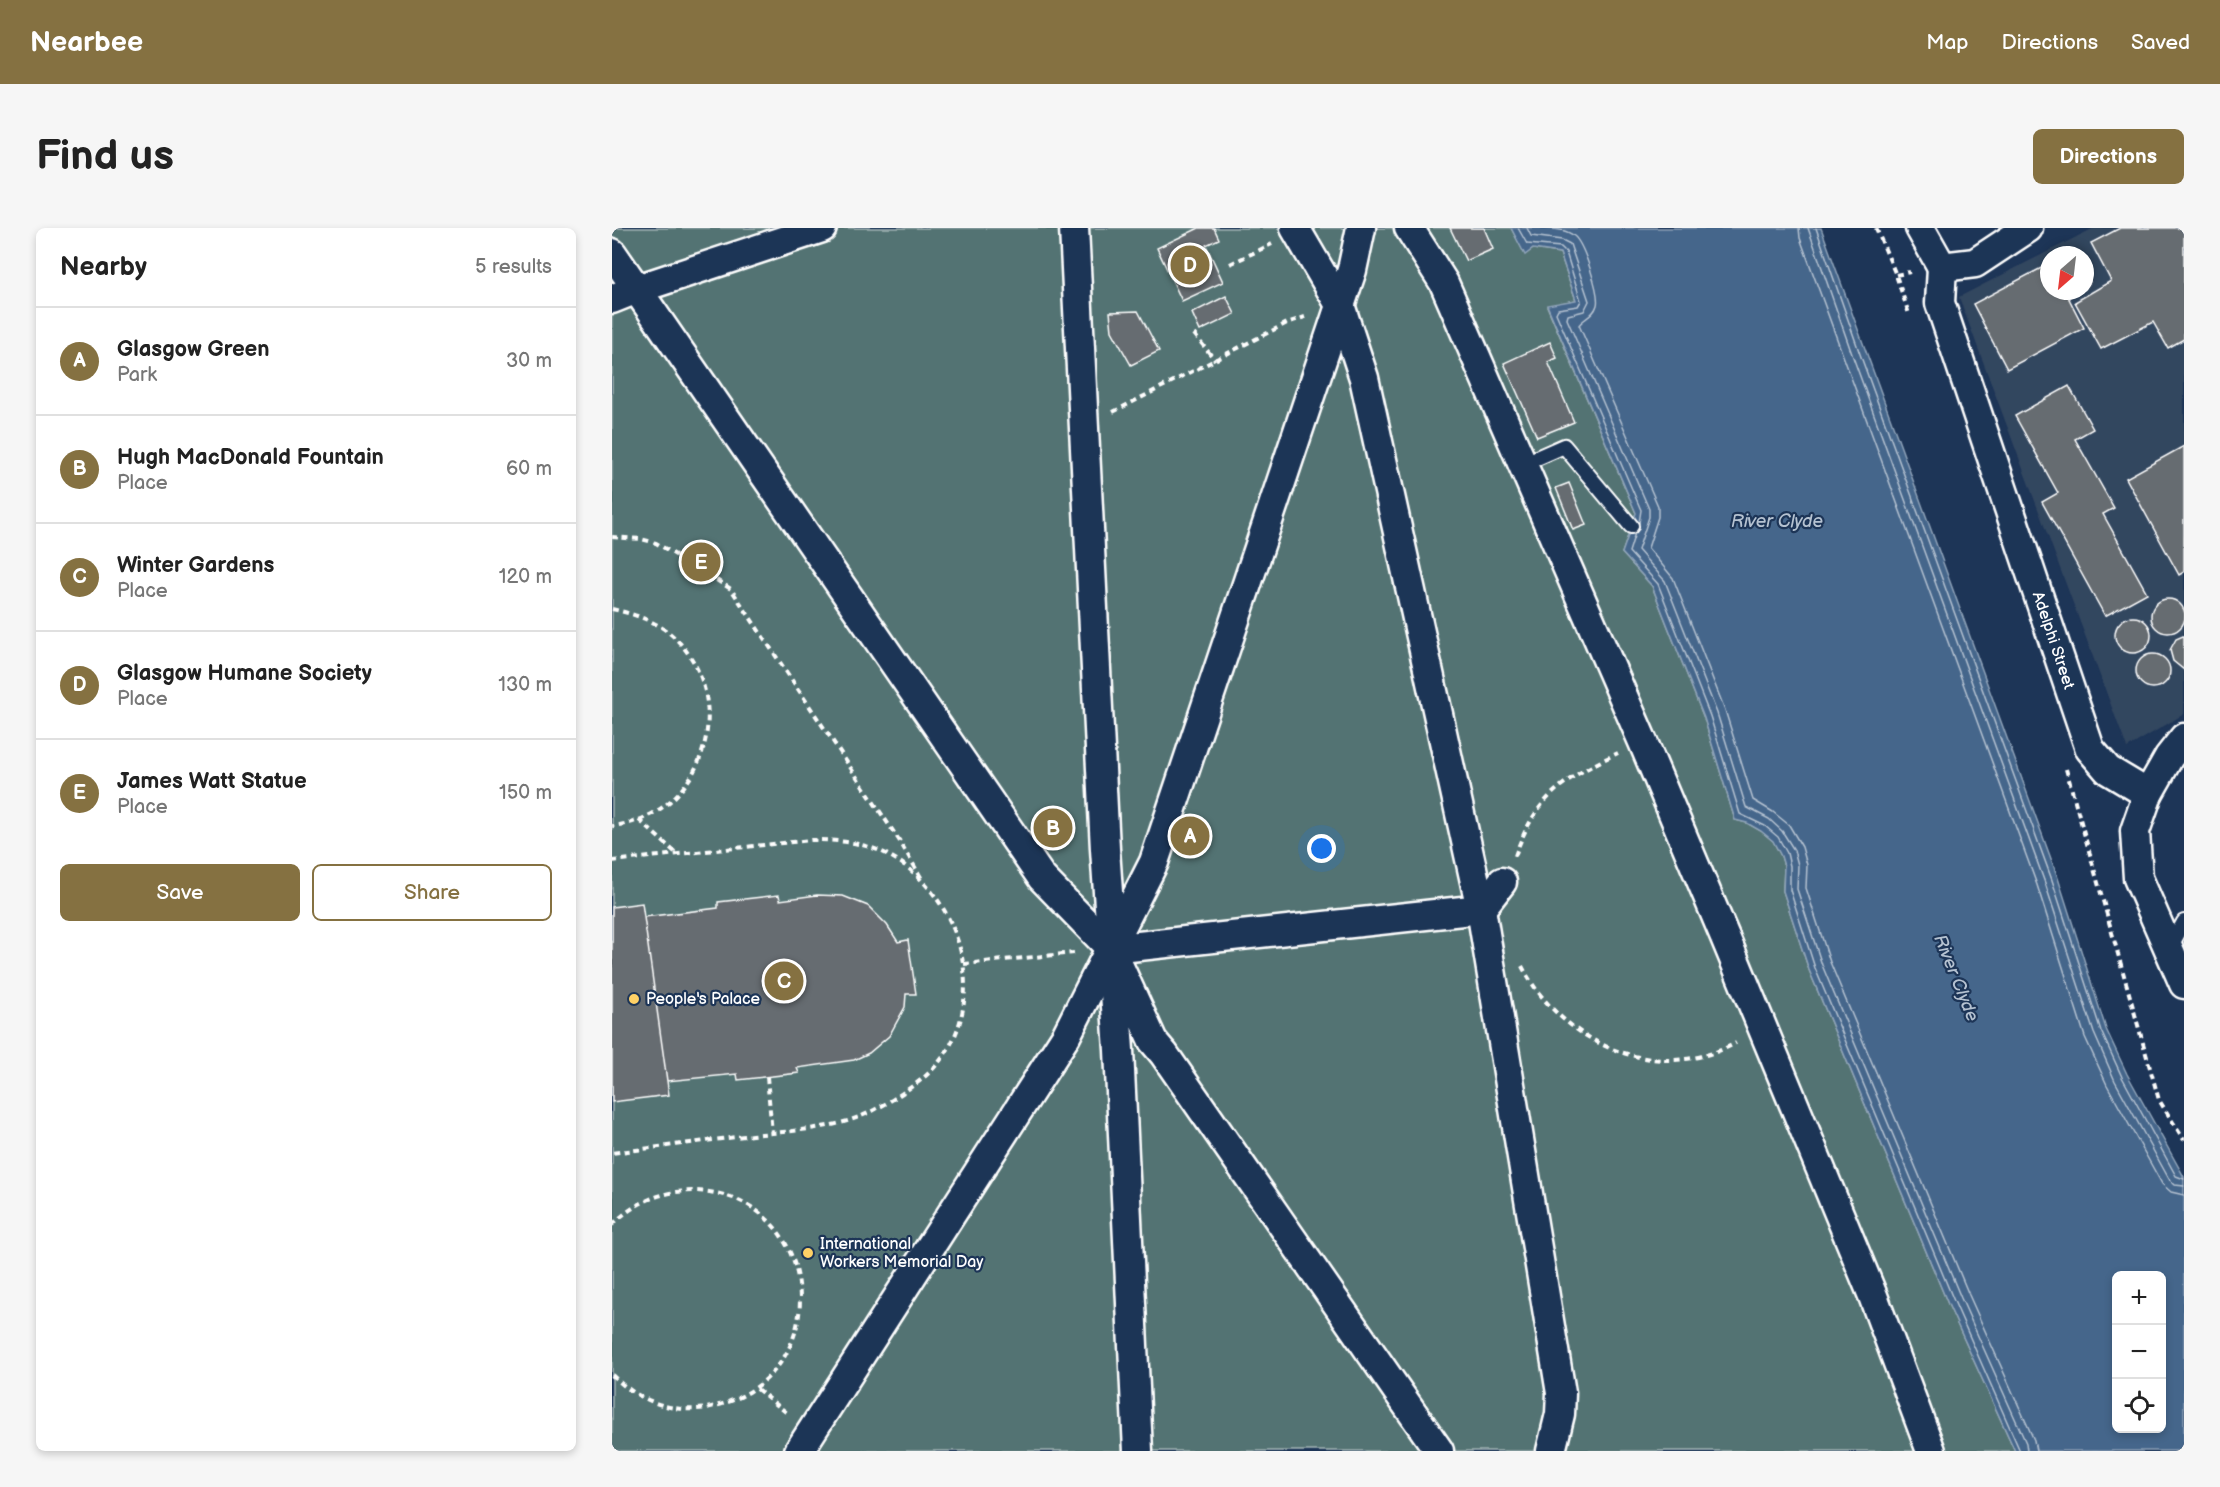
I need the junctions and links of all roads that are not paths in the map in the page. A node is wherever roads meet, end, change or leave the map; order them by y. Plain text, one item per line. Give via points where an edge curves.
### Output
1 (822, 228) edge
2 (1074, 228) edge
3 (1361, 228) edge
4 (1409, 228) edge
5 (1920, 228) edge
6 (2028, 228) edge
7 (1296, 230) edge
8 (612, 253) edge
9 (1942, 267) junction
10 (625, 294) edge
11 (1340, 305) junction
12 (1523, 464) junction
13 (1632, 526) dead end
14 (2184, 738) edge
15 (2148, 794) junction
16 (1507, 872) road end
17 (1481, 909) junction
18 (2184, 922) edge
19 (2170, 948) junction
20 (1111, 949) junction
21 (2184, 984) edge
22 (805, 1442) edge
23 (1138, 1451) edge
24 (1439, 1451) edge
25 (1551, 1451) edge
26 (1931, 1451) edge

1 - 10 street
2 - 20 street
3 - 11 street
4 - 12 street via 1444,283
5 - 9 street
6 - 9 street via 1975,263
7 - 11 street
8 - 10 street
9 - 15 street, Adelphi Street via 1940,303 2090,749 2108,770
10 - 20 street via 1042,878
11 - 17 street via 1364,378
11 - 20 street via 1154,862
12 - 13 lane via 1564,446
12 - 26 street via 1763,1029 1873,1296
14 - 15 street
15 - 19 street via 2135,831 2138,878
16 - 17 street
17 - 20 street
17 - 25 street via 1561,1393
18 - 19 lane
19 - 21 street
20 - 22 street via 1066,1036
20 - 23 street
20 - 24 street via 1153,1041

